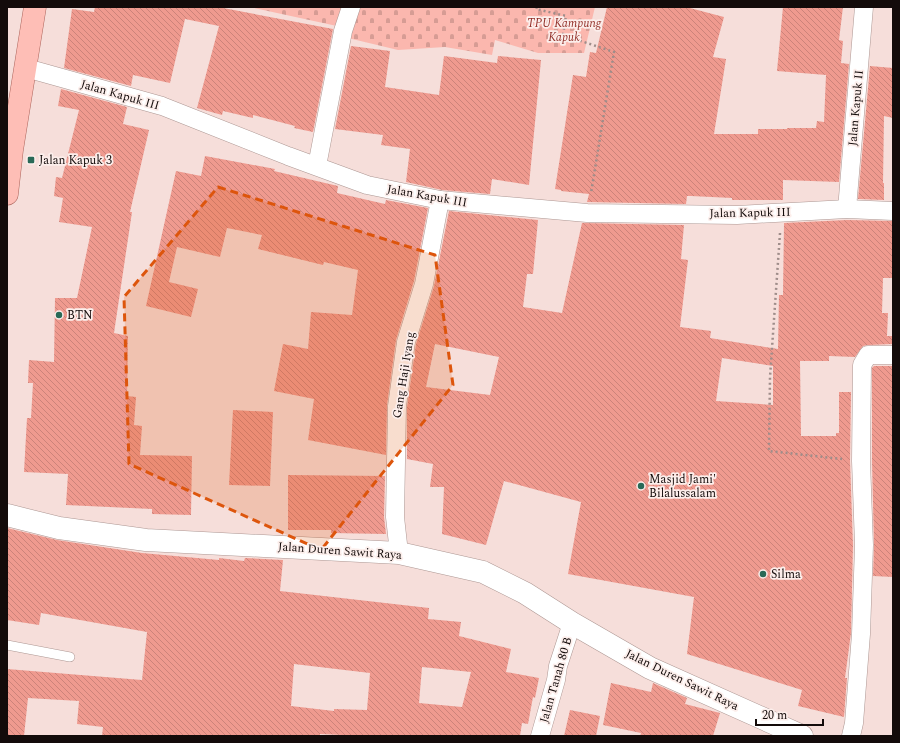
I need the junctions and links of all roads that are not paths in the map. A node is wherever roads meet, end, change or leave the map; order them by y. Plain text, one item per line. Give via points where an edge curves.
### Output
1 (35, 7) edge
2 (351, 7) edge
3 (864, 7) edge
4 (26, 68) junction
5 (317, 166) junction
6 (7, 194) edge
7 (440, 200) junction
8 (847, 209) junction
9 (893, 211) edge
10 (893, 356) edge
11 (7, 515) edge
12 (399, 553) junction
13 (572, 623) junction
14 (7, 645) edge
15 (70, 657) dead end
16 (540, 736) edge
17 (802, 736) edge
18 (851, 736) edge

1 - 4 main road
2 - 5 street
3 - 8 street, Jalan Kapuk II
4 - 5 street, Jalan Kapuk III via 162,106
4 - 6 main road
5 - 7 street, Jalan Kapuk III via 367,185
7 - 8 street, Jalan Kapuk III via 587,213 737,215
7 - 12 street, Gang Haji Iyang via 424,284 406,342 397,406 395,517
8 - 9 street, Jalan Kapuk III
10 - 18 street via 868,355 862,365 861,461 864,545 861,634
11 - 12 street, Jalan Duren Sawit Raya via 59,528 146,540
12 - 13 street, Jalan Duren Sawit Raya via 483,572 525,593
13 - 16 street, Jalan Tanah 80 B
13 - 17 street, Jalan Duren Sawit Raya via 650,668
14 - 15 lane

